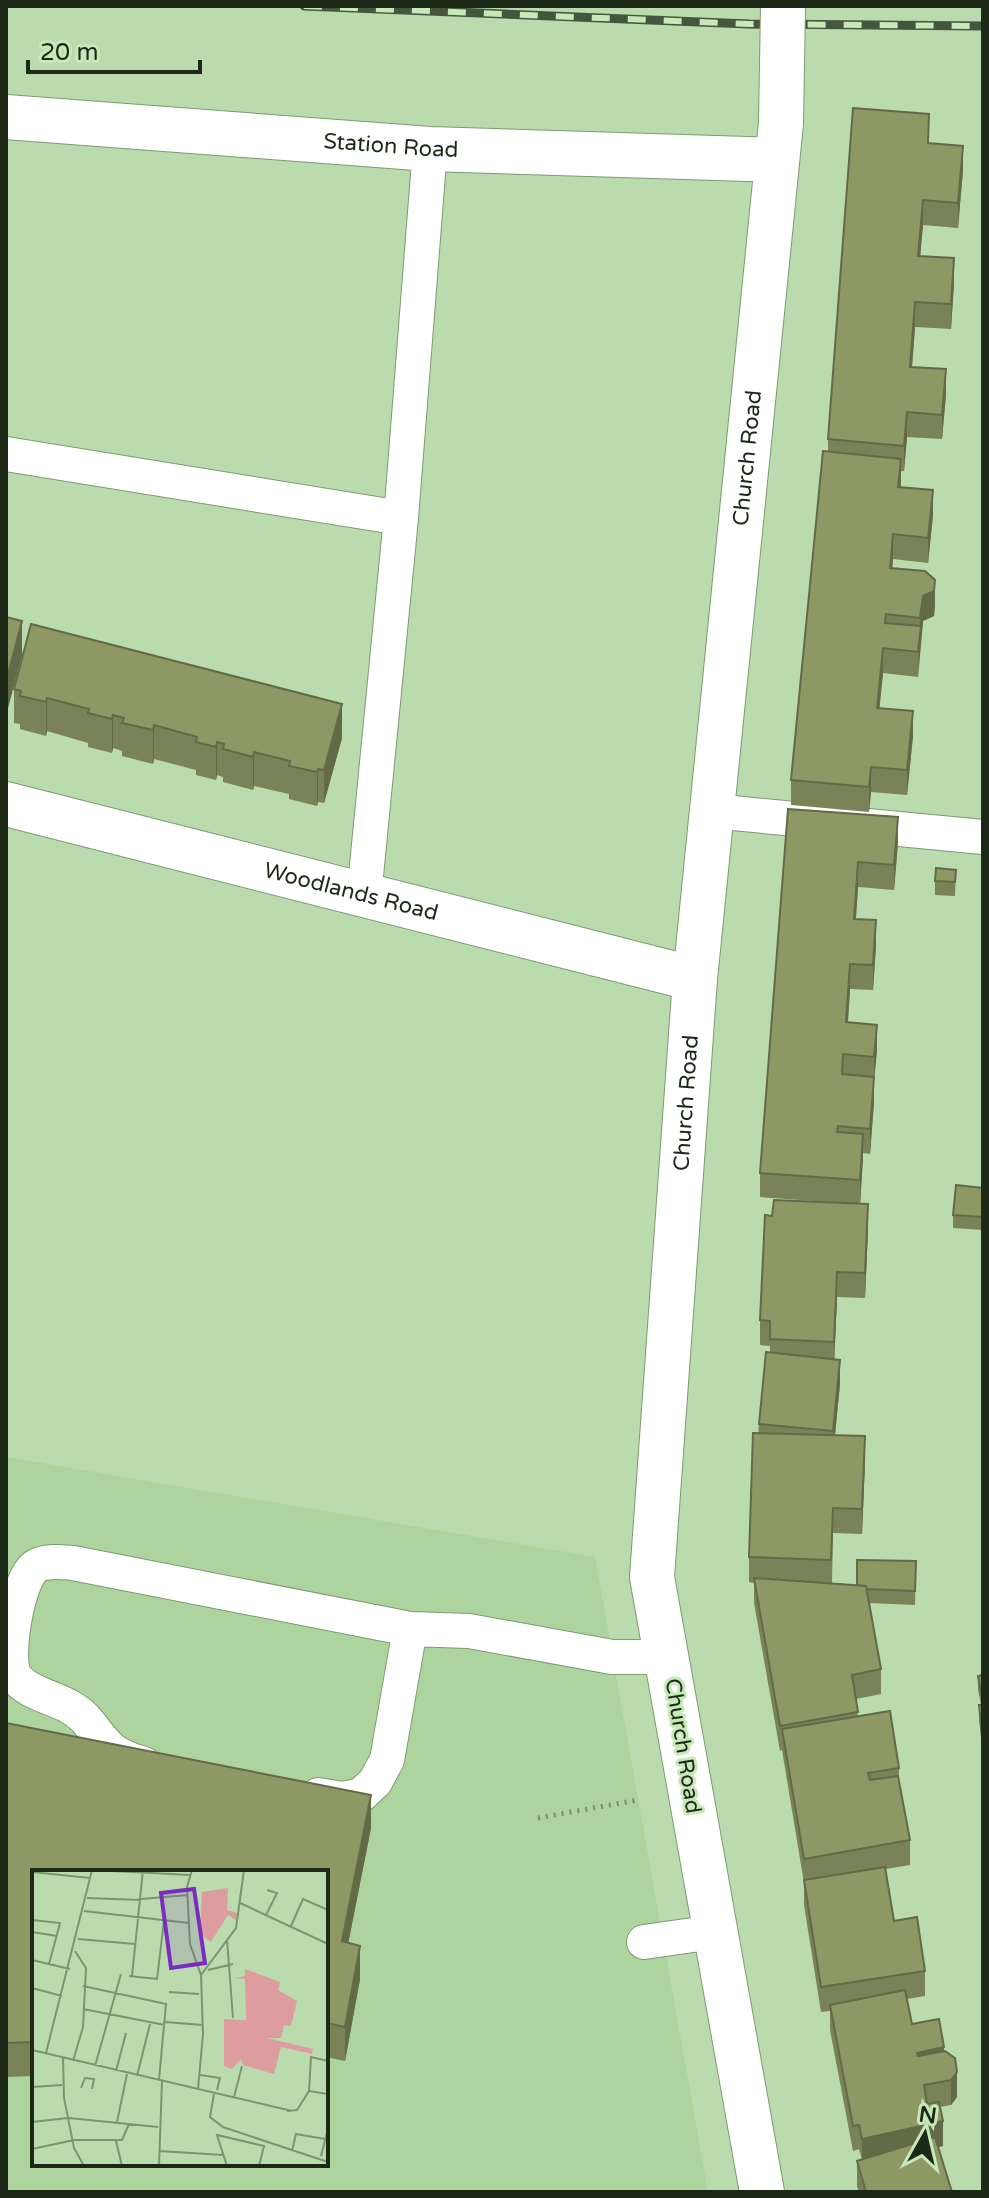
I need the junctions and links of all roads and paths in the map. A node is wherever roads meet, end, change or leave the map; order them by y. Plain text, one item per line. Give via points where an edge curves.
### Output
1 (783, 6) edge
2 (6, 117) edge
3 (779, 142) junction
4 (430, 149) junction
5 (6, 454) edge
6 (401, 518) junction
7 (6, 804) edge
8 (712, 811) junction
9 (983, 837) edge
10 (364, 896) junction
11 (695, 979) junction
12 (410, 1629) junction
13 (669, 1657) junction
14 (171, 1773) edge
15 (280, 1790) edge
16 (647, 1799) dead end
17 (538, 1818) dead end
18 (714, 1932) junction
19 (644, 1942) dead end
20 (762, 2192) edge

1 - 3 street, Church Road, bridge
2 - 4 street, Station Road
3 - 4 street, Station Road
3 - 8 street, Church Road
4 - 6 lane
5 - 6 lane
6 - 10 lane
7 - 10 street, Woodlands Road
8 - 9 lane
8 - 11 street, Church Road
10 - 11 street, Woodlands Road
11 - 13 street, Church Road via 652,1577
12 - 13 lane via 469,1631 612,1657
12 - 14 lane via 73,1563 35,1567 24,1580 10,1661 19,1683 86,1716 110,1748 128,1759
12 - 15 lane via 387,1760 375,1782 361,1795 343,1799
13 - 18 street, Church Road
16 - 17 path
18 - 19 lane
18 - 20 street, Church Road

